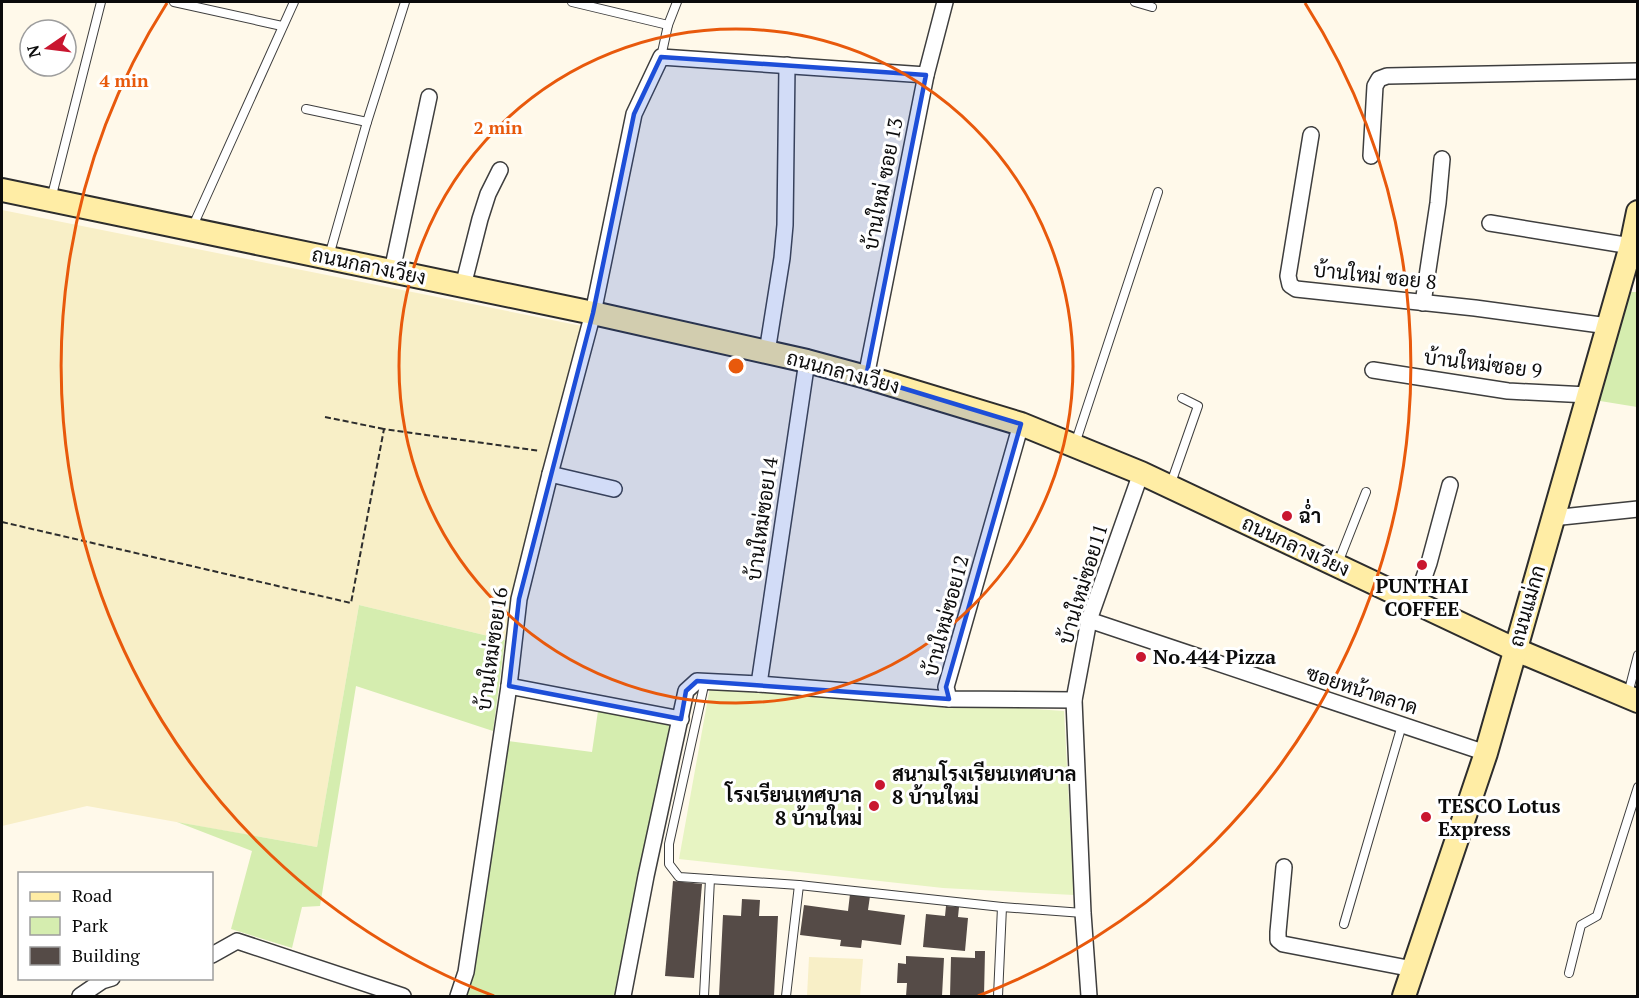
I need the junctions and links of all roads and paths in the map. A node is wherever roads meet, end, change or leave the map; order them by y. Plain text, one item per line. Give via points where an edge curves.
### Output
1 (101, 2) edge
2 (174, 2) edge
3 (294, 2) edge
4 (405, 2) edge
5 (572, 2) edge
6 (677, 2) edge
7 (945, 2) edge
8 (1135, 2) edge
9 (1152, 7) dead end
10 (668, 25) junction
11 (282, 26) junction
12 (661, 57) junction
13 (787, 65) junction
14 (1638, 71) edge
15 (926, 75) junction
16 (429, 97) dead end
17 (306, 110) dead end
18 (367, 122) junction
19 (1311, 135) dead end
20 (1371, 156) dead end
21 (1442, 159) dead end
22 (500, 170) dead end
23 (2, 190) edge
24 (1158, 192) dead end
25 (51, 201) junction
26 (1638, 212) edge
27 (1490, 222) dead end
28 (191, 229) junction
29 (1631, 246) junction
30 (328, 258) junction
31 (392, 271) junction
32 (1629, 283) edge
33 (463, 286) junction
34 (1423, 303) junction
35 (593, 313) junction
36 (1608, 326) junction
37 (767, 352) junction
38 (807, 361) junction
39 (1373, 370) dead end
40 (866, 377) junction
41 (1588, 395) junction
42 (1182, 398) dead end
43 (325, 417) dead end
44 (1022, 424) junction
45 (384, 429) junction
46 (1074, 446) junction
47 (555, 454) junction
48 (1141, 473) junction
49 (550, 474) junction
50 (1450, 485) dead end
51 (1170, 487) junction
52 (614, 489) dead end
53 (1366, 492) dead end
54 (1638, 509) edge
55 (1552, 518) junction
56 (2, 522) edge
57 (1336, 566) junction
58 (1415, 603) junction
59 (1089, 620) junction
60 (1514, 650) junction
61 (1638, 655) edge
62 (705, 681) junction
63 (759, 684) junction
64 (509, 686) junction
65 (949, 699) junction
66 (1632, 699) edge
67 (1074, 700) junction
68 (681, 719) junction
69 (1402, 725) junction
70 (1486, 753) junction
71 (1638, 787) edge
72 (1284, 867) dead end
73 (710, 879) junction
74 (799, 885) junction
75 (1002, 907) junction
76 (1083, 912) junction
77 (1344, 924) dead end
78 (213, 954) edge
79 (1413, 969) junction
80 (1569, 973) dead end
81 (104, 980) edge
82 (80, 996) edge
83 (404, 996) edge
84 (458, 996) edge
85 (623, 996) edge
86 (704, 996) edge
87 (786, 996) edge
88 (998, 996) edge
89 (1089, 996) edge
90 (1404, 996) edge

1 - 25 lane
2 - 11 lane
3 - 11 lane
4 - 18 lane
5 - 10 lane
6 - 10 lane
7 - 15 street, บ้านใหม่ ซอย 13
8 - 9 lane
10 - 12 lane
11 - 28 lane
12 - 13 street
12 - 35 street, บ้านใหม่ซอย16 via 634,114
13 - 15 street
13 - 37 street via 782,258
14 - 20 street via 1387,76 1379,79 1375,87
15 - 40 street, บ้านใหม่ ซอย 13
16 - 31 street
17 - 18 lane
18 - 30 lane
19 - 34 street, บ้านใหม่ ซอย 8 via 1288,276 1290,285 1296,289
21 - 34 street
22 - 33 street via 480,219
23 - 25 main road, ถนนกลางเวียง
24 - 46 lane
25 - 28 main road, ถนนกลางเวียง
26 - 29 main road, ถนนแม่กก
27 - 29 street
28 - 30 main road, ถนนกลางเวียง
29 - 32 main road, ถนนแม่กก
30 - 31 main road, ถนนกลางเวียง
31 - 33 main road, ถนนกลางเวียง
32 - 36 main road, ถนนแม่กก
33 - 35 main road, ถนนกลางเวียง
34 - 36 street, บ้านใหม่ ซอย 8
35 - 37 main road, ถนนกลางเวียง
35 - 47 street, บ้านใหม่ซอย16
36 - 41 main road, ถนนแม่กก
37 - 38 main road, ถนนกลางเวียง
38 - 40 main road, ถนนกลางเวียง
38 - 63 street, บ้านใหม่ซอย14
39 - 41 street, บ้านใหม่ซอย 9 via 1508,391
40 - 44 main road, ถนนกลางเวียง
41 - 55 main road, ถนนแม่กก
42 - 51 lane via 1198,406
43 - 45 path
44 - 46 main road, ถนนกลางเวียง
44 - 65 street, บ้านใหม่ซอย12 via 946,687
45 - 47 path
45 - 56 path via 351,603
46 - 48 main road, ถนนกลางเวียง
47 - 49 street, บ้านใหม่ซอย16
48 - 51 main road, ถนนกลางเวียง
48 - 59 street, บ้านใหม่ซอย11
49 - 52 street
49 - 64 street, บ้านใหม่ซอย16 via 519,599
50 - 58 street
51 - 57 main road, ถนนกลางเวียง
53 - 57 lane
54 - 55 street
55 - 60 main road, ถนนแม่กก
57 - 58 main road, ถนนกลางเวียง
58 - 60 main road, ถนนกลางเวียง
59 - 67 street, บ้านใหม่ซอย11
59 - 69 street, ซอยหน้าตลาด
60 - 66 main road, ถนนกลางเวียง
60 - 70 main road, ถนนแม่กก
61 - 66 lane
62 - 63 street
62 - 68 street via 697,681 686,691
62 - 73 lane via 669,844 669,864 679,877
63 - 65 street
64 - 68 street
64 - 84 street, บ้านใหม่ซอย16 via 466,972
65 - 67 street, บ้านใหม่ซอย12
67 - 76 street, บ้านใหม่ซอย11
68 - 85 street
69 - 70 street, ซอยหน้าตลาด
69 - 77 lane
70 - 79 main road, ถนนแม่กก
71 - 80 lane via 1597,916 1581,925
72 - 79 street via 1278,940 1283,944
73 - 74 lane
73 - 86 lane
74 - 75 lane
74 - 87 lane
75 - 76 lane
75 - 88 lane
76 - 89 street, บ้านใหม่ซอย11
78 - 83 street via 237,941
79 - 90 main road, ถนนแม่กก
81 - 82 street

